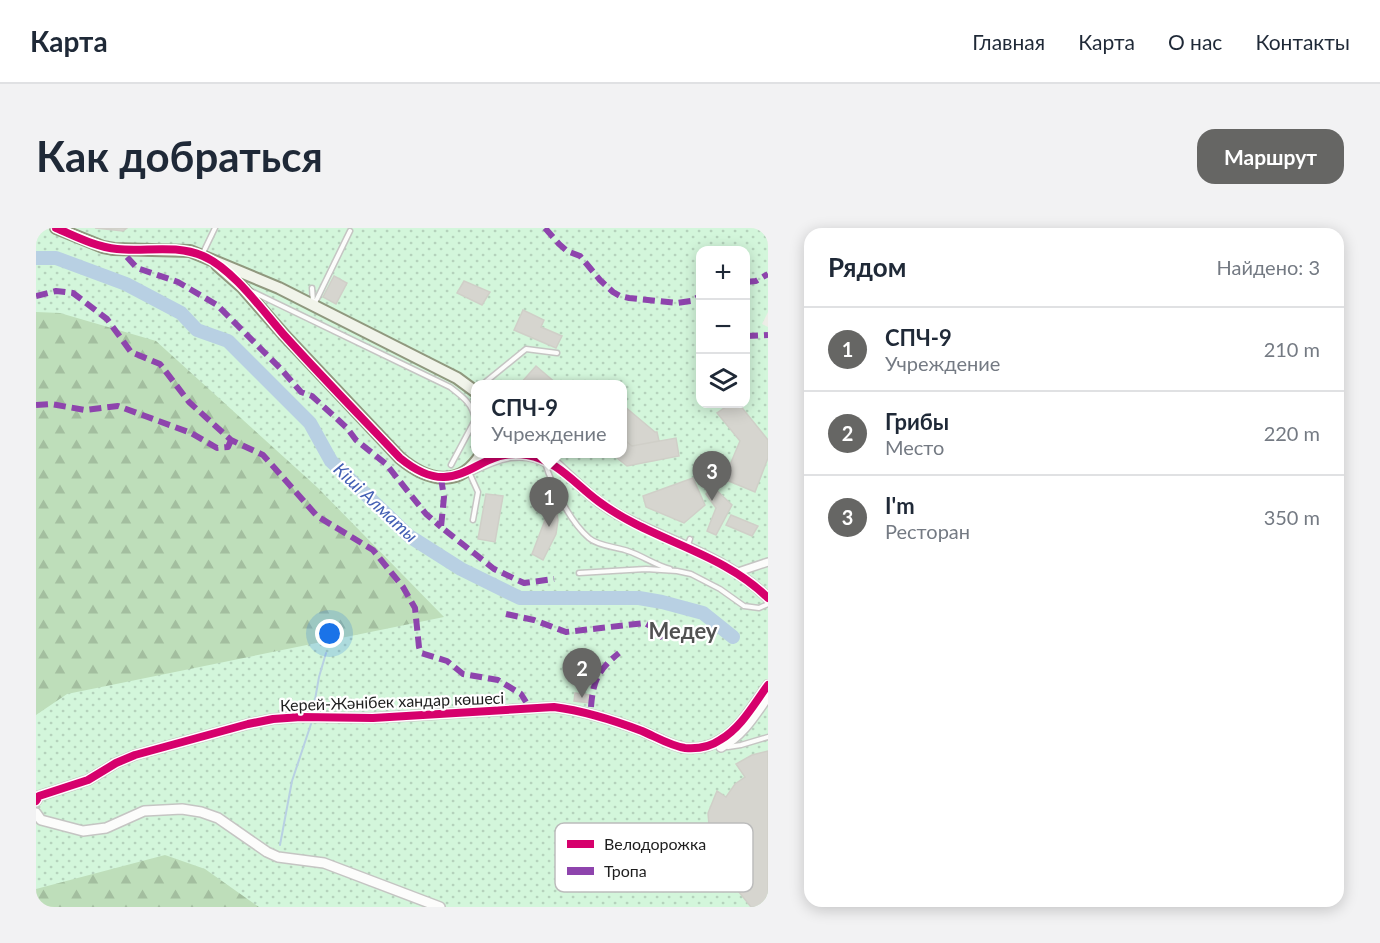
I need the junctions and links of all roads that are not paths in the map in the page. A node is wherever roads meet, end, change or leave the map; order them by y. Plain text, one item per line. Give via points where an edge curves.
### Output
1 (56, 228) edge
2 (215, 228) edge
3 (350, 231) dead end
4 (206, 257) junction
5 (242, 287) junction
6 (312, 288) dead end
7 (313, 306) junction
8 (557, 353) dead end
9 (488, 380) edge
10 (471, 389) edge
11 (471, 405) edge
12 (471, 428) edge
13 (478, 458) edge
14 (497, 458) edge
15 (544, 458) edge
16 (545, 458) edge
17 (451, 465) dead end
18 (468, 472) junction
19 (456, 476) junction
20 (472, 520) dead end
21 (768, 562) edge
22 (677, 571) junction
23 (738, 572) junction
24 (579, 573) dead end
25 (768, 598) edge
26 (768, 604) edge
27 (768, 685) edge
28 (768, 703) edge
29 (768, 737) edge
30 (717, 745) junction
31 (36, 801) edge
32 (36, 813) edge
33 (440, 907) edge

1 - 4 main road via 114,249 179,249
2 - 4 lane
3 - 7 lane
4 - 5 main road
4 - 7 main road
5 - 11 lane via 450,387
5 - 19 main road via 400,458 431,476
6 - 7 lane
7 - 10 main road via 457,378
8 - 9 lane via 526,349
12 - 17 lane
13 - 19 main road
14 - 18 street
15 - 22 lane via 559,494 590,539
16 - 23 street via 617,514 688,544
18 - 19 street
18 - 20 lane via 478,492
21 - 23 street
22 - 24 lane
22 - 26 lane via 691,574 751,608
23 - 25 street
27 - 30 street via 739,724
28 - 30 street via 732,741
29 - 30 lane via 741,746
30 - 31 street, Керей-Жәнібек хандар көшесі via 683,747 611,719 554,707 385,718 273,719 135,754 88,780 39,796
32 - 33 street via 41,820 83,831 106,828 144,811 201,812 218,818 278,857 324,863

